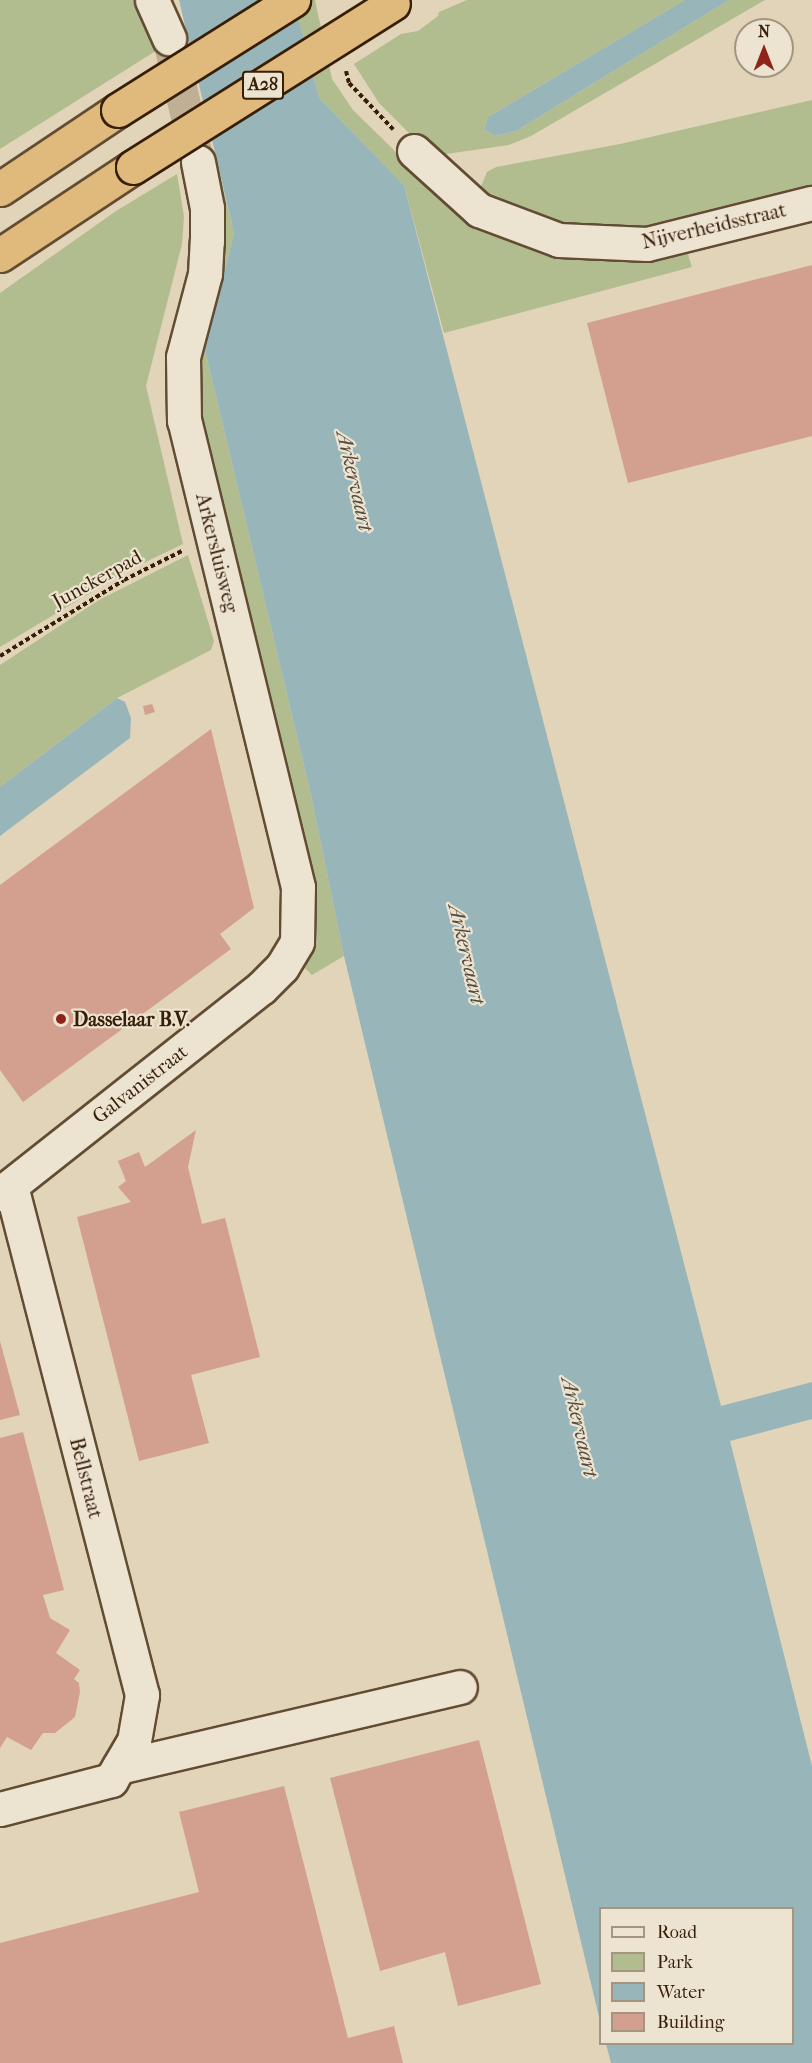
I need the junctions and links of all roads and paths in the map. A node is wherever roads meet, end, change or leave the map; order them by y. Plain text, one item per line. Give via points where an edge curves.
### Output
1 (152, 0) edge
2 (293, 0) edge
3 (395, 2) edge
4 (169, 38) tunnel mouth
5 (349, 83) dead end
6 (414, 151) joint
7 (198, 162) tunnel mouth
8 (0, 189) edge
9 (812, 203) edge
10 (0, 255) edge
11 (214, 541) junction
12 (0, 656) edge
13 (297, 942) joint
14 (5, 1190) edge
15 (460, 1687) dead end
16 (119, 1767) junction
17 (0, 1809) edge

1 - 4 street
2 - 8 highway, bridge
3 - 10 highway, A28, bridge
5 - 6 path
6 - 9 street, Nijverheidsstraat via 479,210 559,240 647,244
7 - 11 street, Arkersluisweg via 207,208 205,274 183,357 182,389 184,422
11 - 12 path, Junckerpad via 174,554 124,580
11 - 13 street, Arkersluisweg via 298,887
13 - 14 street, Galvanistraat via 282,967 261,988
14 - 16 street, Bellstraat via 142,1695 134,1741
15 - 16 street, Bellstraat
16 - 17 street, Bellstraat via 111,1780

